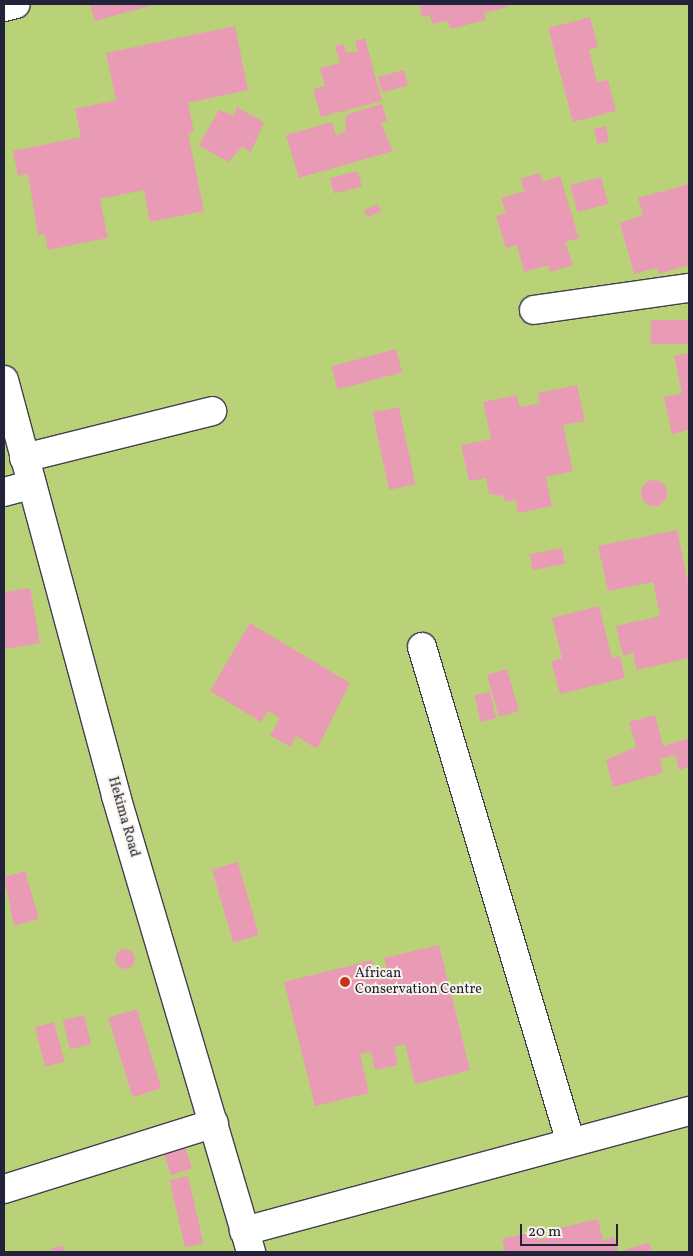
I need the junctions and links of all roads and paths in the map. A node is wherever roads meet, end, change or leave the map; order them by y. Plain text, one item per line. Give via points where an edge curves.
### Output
1 (16, 4) edge
2 (4, 8) edge
3 (689, 288) edge
4 (534, 310) dead end
5 (4, 380) edge
6 (212, 411) dead end
7 (24, 458) junction
8 (31, 485) junction
9 (4, 492) edge
10 (422, 647) dead end
11 (689, 1111) edge
12 (214, 1124) junction
13 (570, 1140) junction
14 (4, 1190) edge
15 (247, 1242) edge

1 - 2 street
3 - 4 street
5 - 7 street, Hekima Road
6 - 7 street
7 - 8 street, Hekima Road
8 - 9 street
8 - 12 street, Hekima Road via 116,796
10 - 13 street
11 - 13 street
12 - 14 street
12 - 15 street, Hekima Road
13 - 15 street

